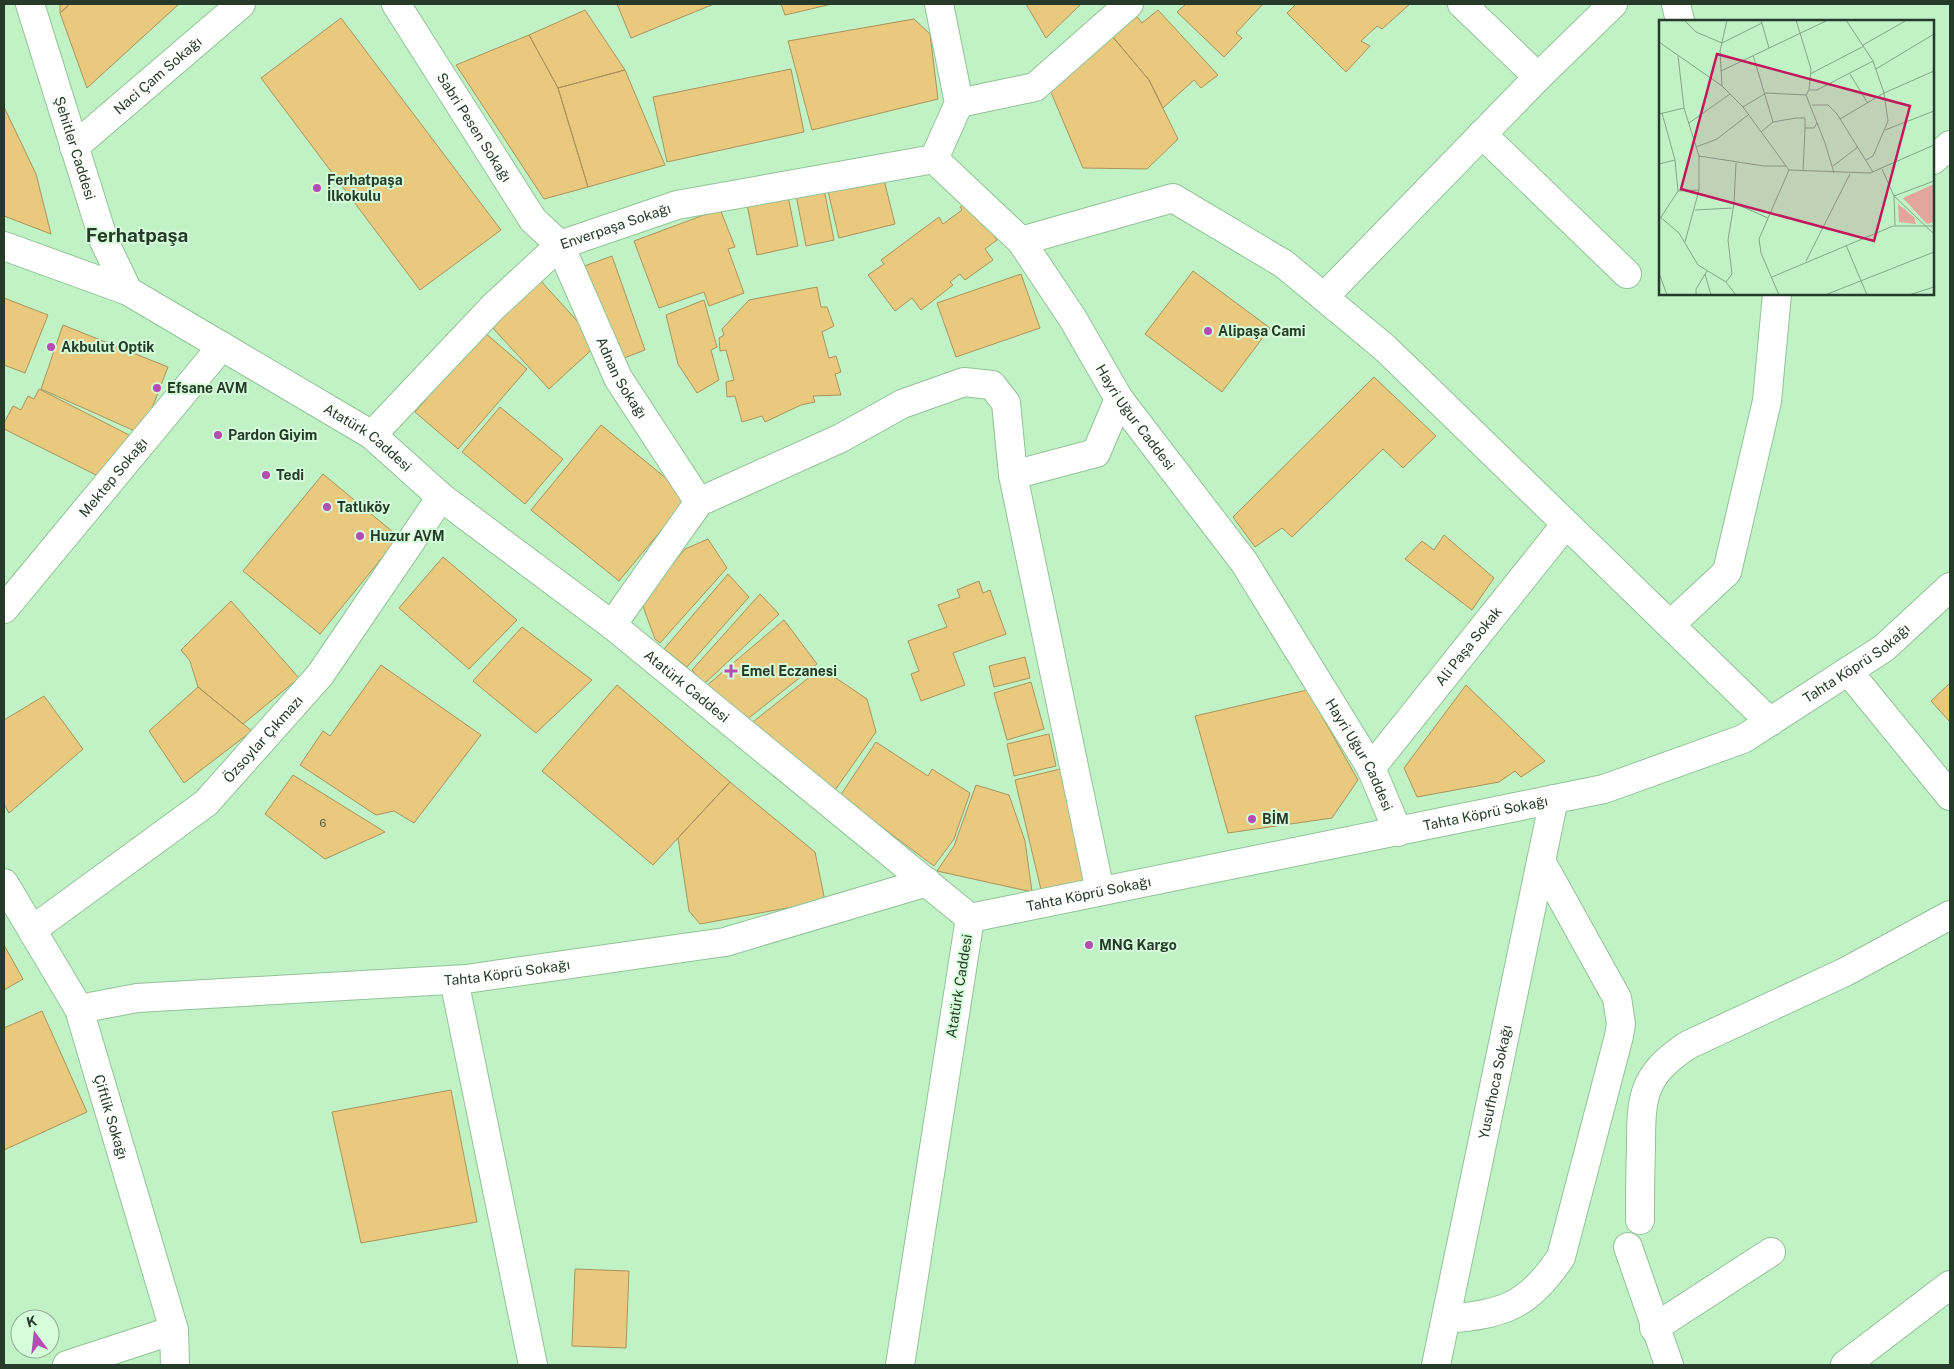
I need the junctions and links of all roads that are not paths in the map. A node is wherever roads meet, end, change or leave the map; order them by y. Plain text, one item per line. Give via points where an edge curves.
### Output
1 (30, 4) edge
2 (241, 4) edge
3 (396, 4) edge
4 (939, 4) edge
5 (1129, 4) edge
6 (1462, 4) edge
7 (1613, 4) edge
8 (1676, 4) edge
9 (1680, 20) edge
10 (1538, 77) junction
11 (959, 103) junction
12 (1482, 134) junction
13 (1950, 145) edge
14 (74, 147) junction
15 (934, 159) junction
16 (1934, 159) edge
17 (1021, 241) junction
18 (560, 245) junction
19 (4, 246) edge
20 (1627, 274) dead end
21 (128, 290) junction
22 (1778, 295) edge
23 (1324, 297) junction
24 (222, 346) junction
25 (1119, 398) junction
26 (372, 435) junction
27 (1013, 475) junction
28 (441, 497) junction
29 (699, 502) junction
30 (1566, 524) junction
31 (1950, 587) edge
32 (4, 609) edge
33 (612, 625) junction
34 (1670, 625) junction
35 (1848, 672) junction
36 (1770, 722) junction
37 (1371, 768) junction
38 (1950, 796) edge
39 (1554, 799) junction
40 (1398, 832) junction
41 (1541, 861) junction
42 (927, 882) junction
43 (4, 883) edge
44 (1100, 891) junction
45 (1950, 915) edge
46 (970, 918) junction
47 (32, 930) junction
48 (454, 980) junction
49 (80, 1009) junction
50 (1640, 1220) dead end
51 (1628, 1247) dead end
52 (1771, 1252) dead end
53 (1950, 1286) edge
54 (1446, 1318) junction
55 (1654, 1328) junction
56 (174, 1330) junction
57 (67, 1365) edge
58 (175, 1365) edge
59 (533, 1365) edge
60 (900, 1365) edge
61 (1436, 1365) edge
62 (1669, 1365) edge
63 (1845, 1365) edge

1 - 14 street, Şehitler Caddesi
2 - 14 street, Naci Çam Sokağı
3 - 18 street, Sabri Pesen Sokağı via 533,220
4 - 11 street
5 - 11 street via 1035,87
6 - 10 street
7 - 10 street
8 - 9 street
10 - 12 street
11 - 15 street
12 - 20 street
12 - 23 street
13 - 16 street
14 - 21 street, Şehitler Caddesi via 104,241
15 - 17 street, Hayri Uğur Caddesi
15 - 18 street, Enverpaşa Sokağı via 677,205
17 - 23 street via 1173,198 1284,264
17 - 25 street, Hayri Uğur Caddesi via 1073,319
18 - 26 street, Enverpaşa Sokağı via 493,307
18 - 29 street, Adnan Sokağı via 618,378
19 - 21 street, Atatürk Caddesi
21 - 24 street, Atatürk Caddesi
22 - 34 street via 1766,401 1727,572
23 - 30 street via 1385,348
24 - 26 street, Atatürk Caddesi
24 - 32 street, Mektep Sokağı
25 - 27 street via 1096,453
25 - 37 street, Hayri Uğur Caddesi via 1244,562
26 - 28 street, Atatürk Caddesi
27 - 29 street via 1006,403 992,385 964,382 902,404 841,438
27 - 44 street
28 - 33 street, Atatürk Caddesi
28 - 47 street, Özsoylar Çıkmazı via 320,675 206,803
29 - 33 street
30 - 34 street
30 - 37 street, Ali Paşa Sokak
31 - 35 street, Tahta Köprü Sokağı via 1884,648
33 - 42 street, Atatürk Caddesi
34 - 36 street
35 - 36 street, Tahta Köprü Sokağı
35 - 38 street
36 - 39 street, Tahta Köprü Sokağı via 1734,742 1604,789
37 - 40 street, Hayri Uğur Caddesi
39 - 40 street, Tahta Köprü Sokağı
39 - 41 street, Yusufhoca Sokağı
40 - 44 street, Tahta Köprü Sokağı
41 - 54 street, Yusufhoca Sokağı
41 - 54 street via 1617,998 1621,1024 1619,1036 1561,1257 1548,1277 1510,1306 1486,1315
42 - 46 street, Atatürk Caddesi
42 - 48 street, Tahta Köprü Sokağı via 724,942
43 - 47 street, Çiftlik Sokağı
44 - 46 street, Tahta Köprü Sokağı
45 - 50 street via 1845,972 1672,1055 1647,1086 1641,1106
46 - 60 street, Atatürk Caddesi
47 - 49 street, Çiftlik Sokağı
48 - 49 street, Tahta Köprü Sokağı via 137,998
48 - 59 street
49 - 56 street, Çiftlik Sokağı
51 - 55 street
52 - 55 street
53 - 63 street
54 - 61 street, Yusufhoca Sokağı
55 - 62 street
56 - 57 street
56 - 58 street, Çiftlik Sokağı

